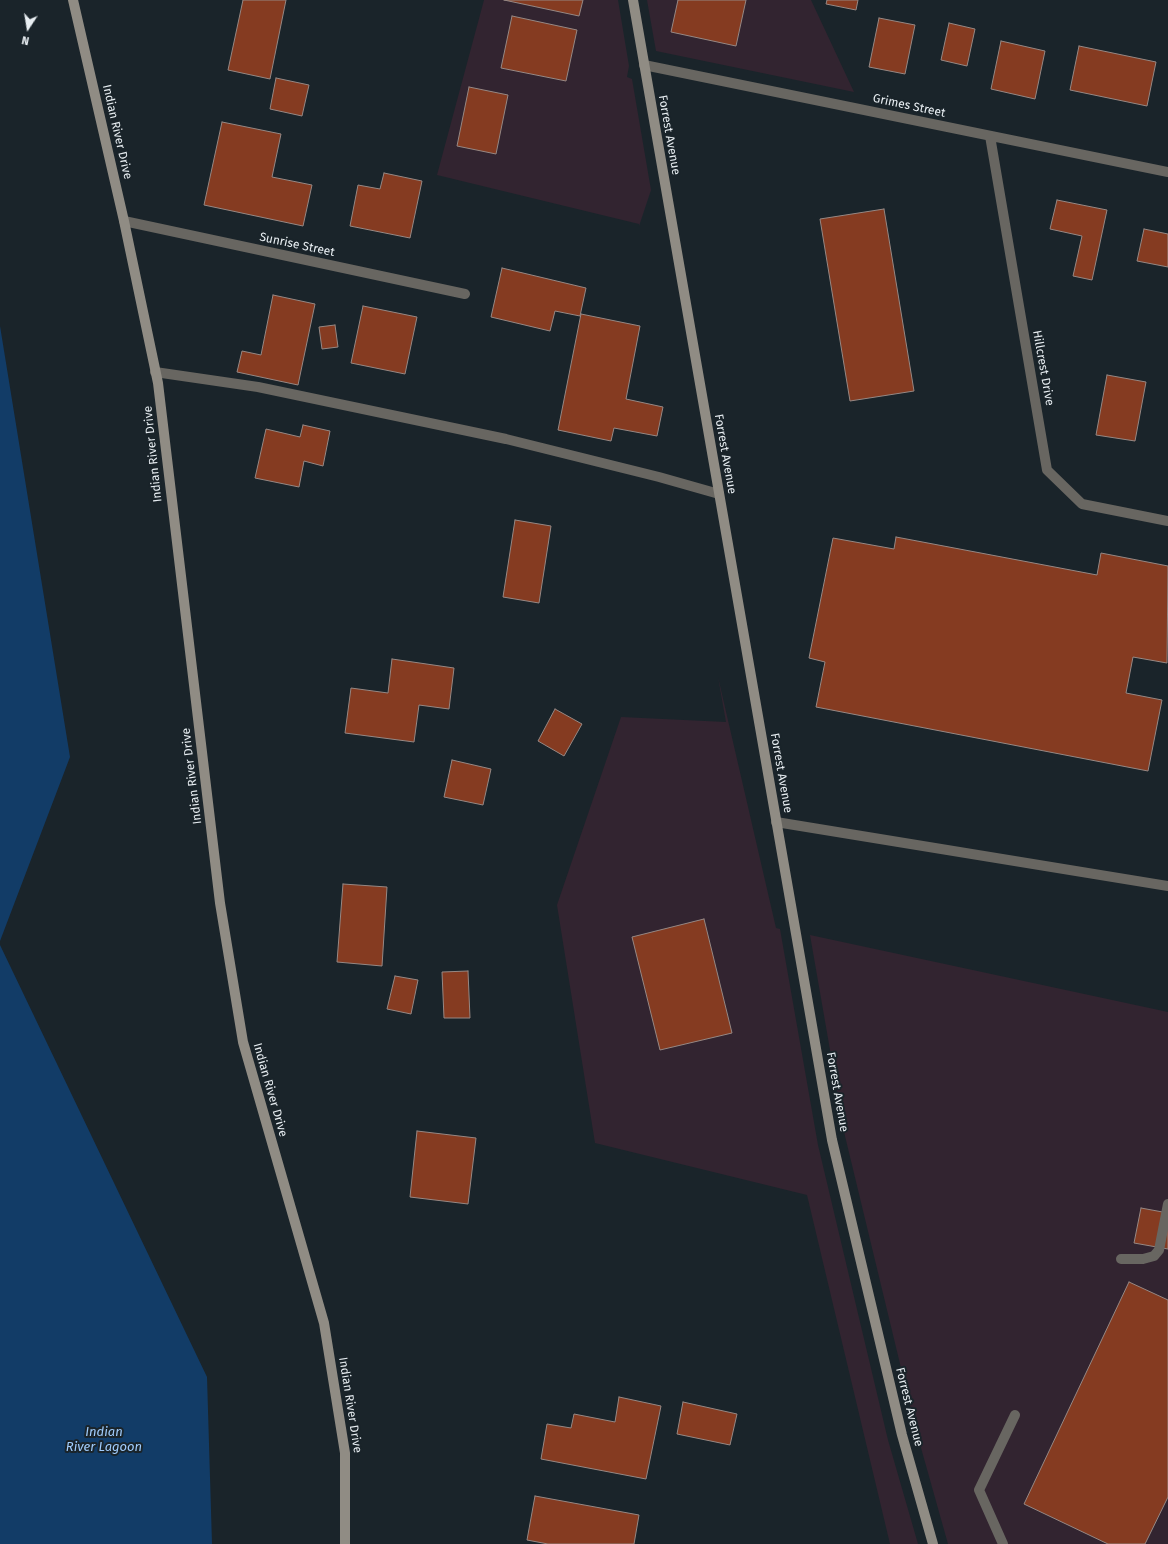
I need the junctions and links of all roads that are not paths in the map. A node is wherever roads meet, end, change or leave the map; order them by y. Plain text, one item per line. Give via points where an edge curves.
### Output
1 (73, 0) edge
2 (633, 0) edge
3 (644, 65) junction
4 (990, 136) junction
5 (1168, 172) edge
6 (124, 221) junction
7 (465, 294) dead end
8 (155, 372) junction
9 (719, 494) junction
10 (1168, 521) edge
11 (776, 822) junction
12 (1168, 886) edge
13 (1168, 1204) edge
14 (1121, 1259) dead end
15 (1015, 1415) dead end
16 (346, 1544) edge
17 (933, 1544) edge
18 (1002, 1544) edge

1 - 6 street, Indian River Drive
2 - 3 street, Forrest Avenue
3 - 4 street, Grimes Street
3 - 9 street, Forrest Avenue
4 - 5 street, Grimes Street
4 - 10 street, Hillcrest Drive via 1047,470 1082,504
6 - 7 street, Sunrise Street
6 - 8 street, Indian River Drive
8 - 9 street via 258,387 506,438
8 - 16 street, Indian River Drive via 220,903 242,1042 324,1323 345,1453
9 - 11 street, Forrest Avenue
11 - 12 street
11 - 17 street, Forrest Avenue via 832,1140 902,1435
13 - 14 street via 1160,1250 1154,1256 1143,1260
15 - 18 street via 979,1490

